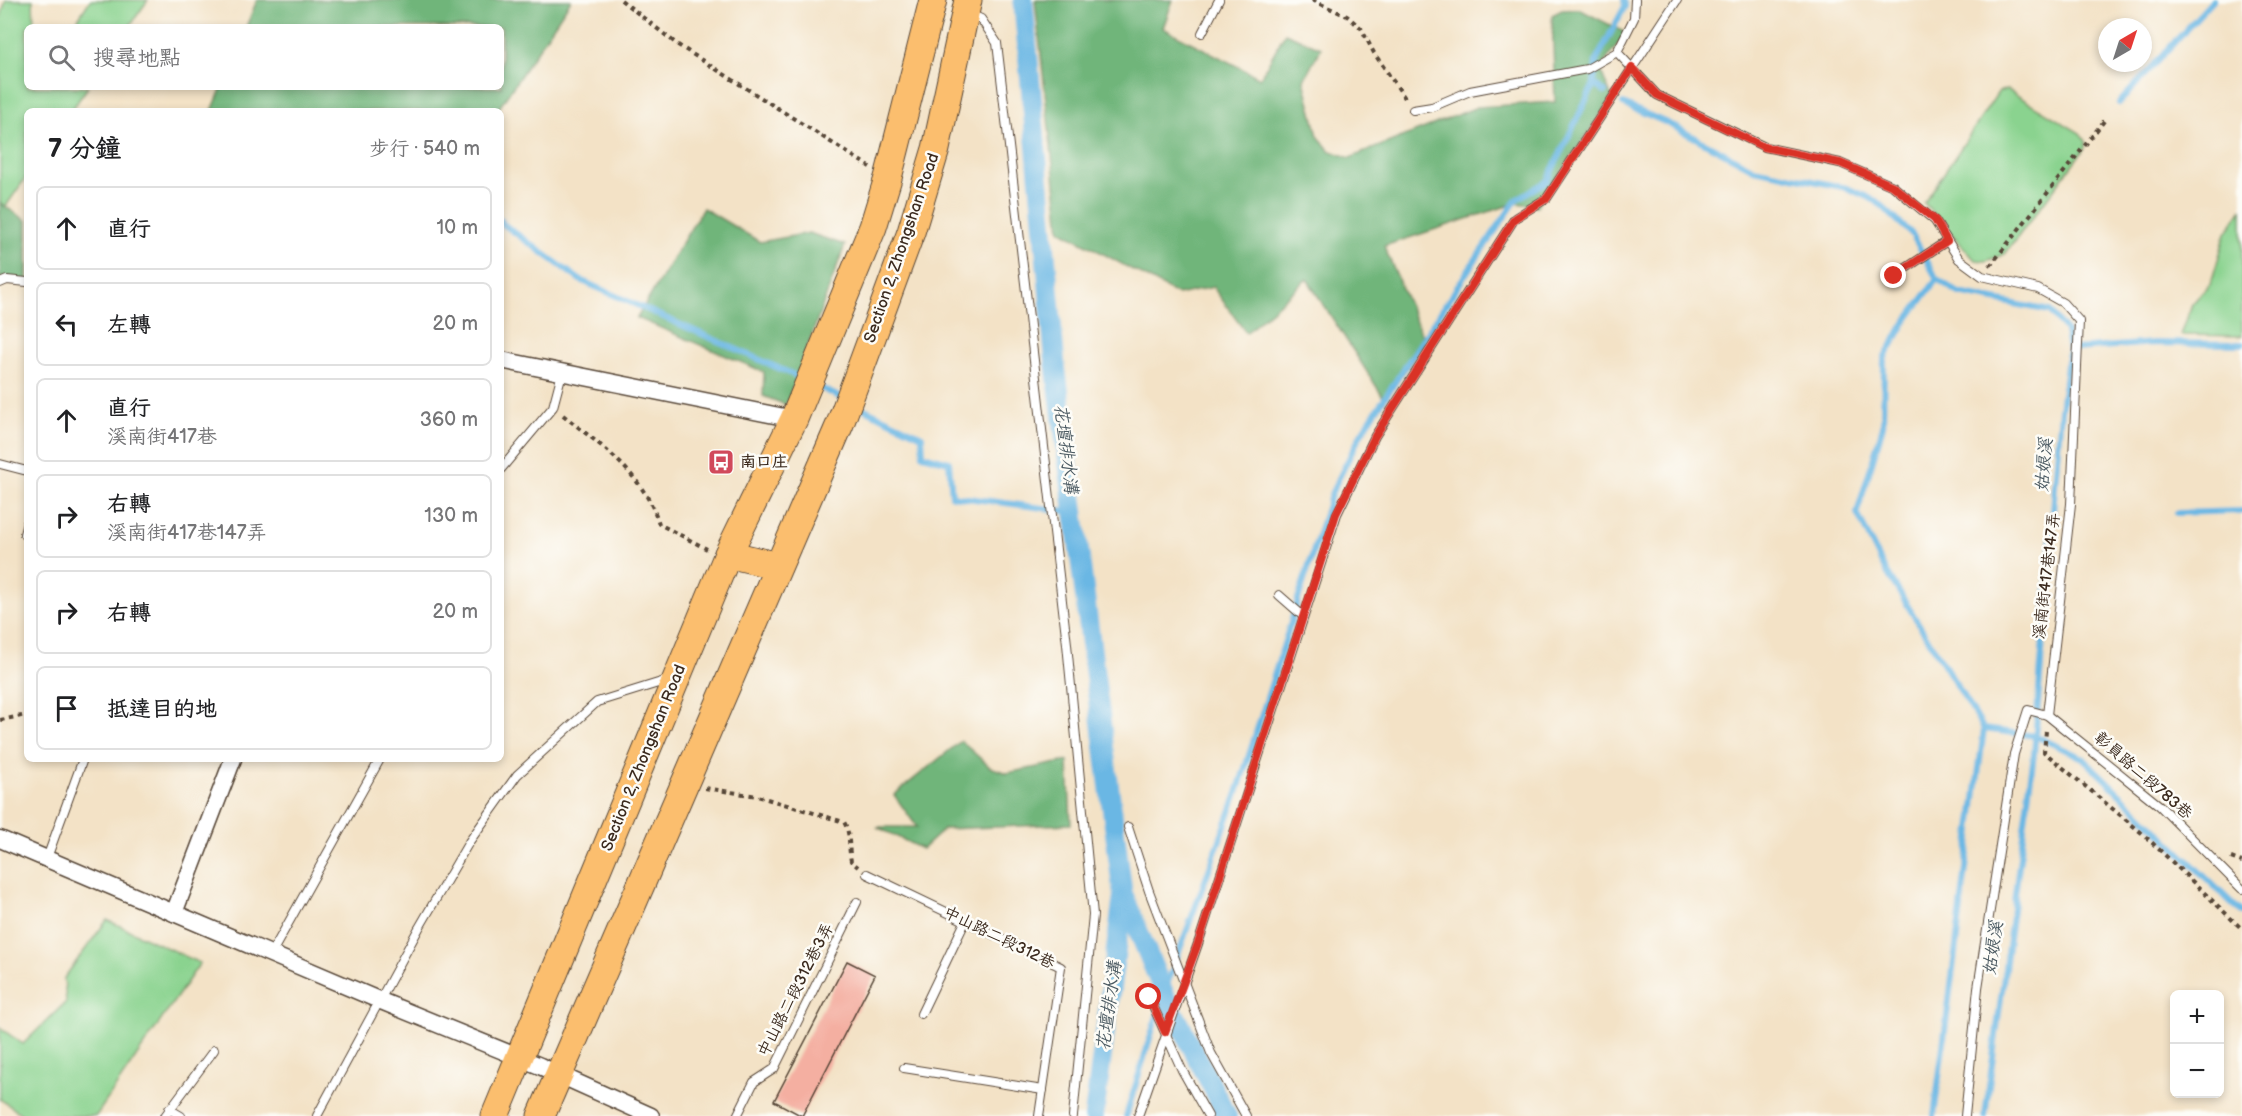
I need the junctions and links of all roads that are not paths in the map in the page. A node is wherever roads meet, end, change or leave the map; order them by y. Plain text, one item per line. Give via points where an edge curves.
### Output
1 (933, 0) edge
2 (1220, 0) edge
3 (1635, 0) edge
4 (1677, 0) edge
5 (967, 6) edge
6 (1202, 33) dead end
7 (1617, 52) junction
8 (1632, 68) junction
9 (1413, 110) road end
10 (1947, 241) junction
11 (1894, 276) dead end
12 (24, 282) edge
13 (0, 283) edge
14 (504, 361) edge
15 (562, 373) junction
16 (798, 411) junction
17 (0, 464) edge
18 (504, 465) edge
19 (24, 470) edge
20 (728, 554) junction
21 (778, 566) junction
22 (1279, 595) dead end
23 (1303, 615) junction
24 (677, 677) junction
25 (2047, 715) junction
26 (82, 762) edge
27 (232, 762) edge
28 (378, 762) edge
29 (1128, 827) dead end
30 (0, 839) edge
31 (47, 858) junction
32 (867, 874) road end
33 (2242, 889) edge
34 (857, 902) dead end
35 (174, 913) junction
36 (965, 922) junction
37 (271, 954) junction
38 (1183, 982) junction
39 (1149, 997) dead end
40 (381, 1001) junction
41 (921, 1014) dead end
42 (1165, 1032) junction
43 (214, 1050) dead end
44 (540, 1066) junction
45 (904, 1068) dead end
46 (1043, 1090) junction
47 (167, 1112) edge
48 (181, 1116) edge
49 (316, 1116) edge
50 (495, 1116) edge
51 (541, 1116) edge
52 (651, 1116) edge
53 (737, 1116) edge
54 (1039, 1116) edge
55 (1072, 1116) edge
56 (1137, 1116) edge
57 (1208, 1116) edge
58 (1246, 1116) edge
59 (1965, 1116) edge

1 - 16 main road, Section 2, Zhongshan Road via 873,227
2 - 6 lane
3 - 7 lane via 1634,18
4 - 8 lane
5 - 21 main road, Section 2, Zhongshan Road via 930,170 911,232 840,424
5 - 55 lane via 996,43 1071,686 1093,915
7 - 8 lane, 溪南街417巷147弄
7 - 9 lane via 1587,69 1470,91 1432,107
8 - 10 lane, 溪南街417巷147弄 via 1657,95 1764,147 1840,163 1893,186 1935,220
8 - 23 lane via 1547,198 1515,218 1375,436 1336,514
10 - 11 lane
10 - 25 lane, 溪南街417巷147弄 via 1959,259 1982,276 2038,289 2063,303 2079,321 2071,504
12 - 13 lane
14 - 15 street
15 - 16 street
15 - 18 lane via 553,407
16 - 20 main road, Section 2, Zhongshan Road
17 - 19 lane
20 - 21 main road
20 - 24 main road, Section 2, Zhongshan Road
21 - 44 main road, Section 2, Zhongshan Road via 683,785
22 - 23 lane
23 - 38 lane
24 - 40 lane via 597,702 517,775 469,842
24 - 44 main road, Section 2, Zhongshan Road
25 - 33 lane, 彰員路二段783巷 via 2160,806
25 - 59 lane via 2028,710 2014,754 1978,988
26 - 31 lane
27 - 35 street
28 - 37 lane
29 - 38 lane
30 - 31 street
31 - 35 street
32 - 36 lane, 中山路二段312巷
34 - 53 lane, 中山路二段312巷3弄 via 774,1069 754,1082
35 - 37 street
36 - 41 lane
36 - 46 lane, 中山路二段312巷 via 1061,967
37 - 40 street
38 - 42 lane
38 - 58 lane via 1211,1053
39 - 42 lane
40 - 44 street
40 - 49 lane
42 - 56 lane
42 - 57 lane
43 - 47 lane
44 - 50 main road, Section 2, Zhongshan Road
44 - 51 main road, Section 2, Zhongshan Road
44 - 52 street
45 - 46 lane
46 - 54 lane, 中山路二段312巷
47 - 48 lane

